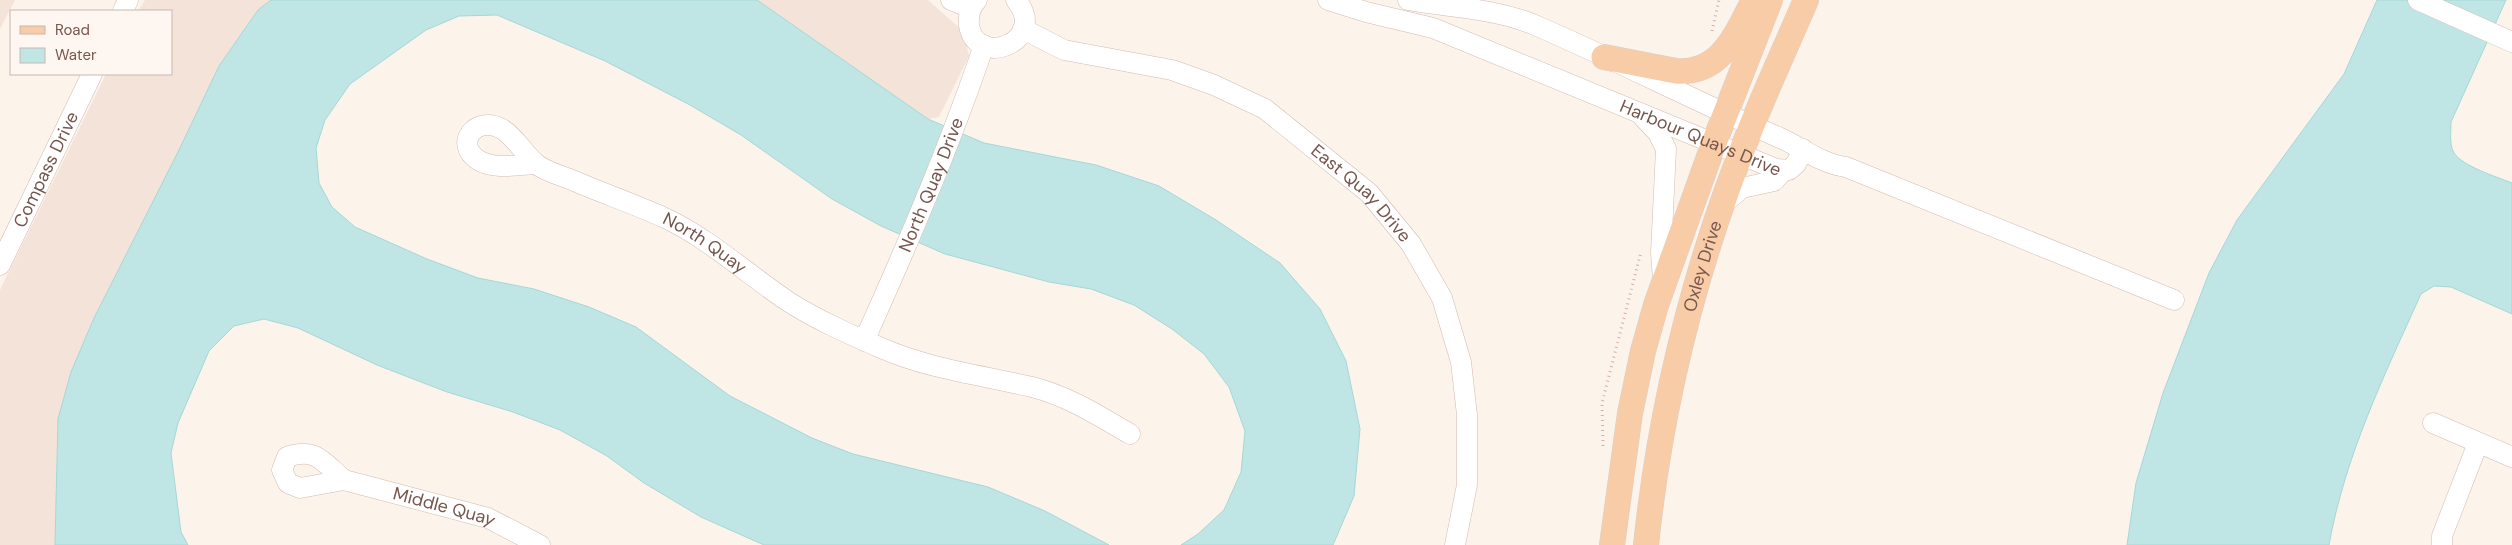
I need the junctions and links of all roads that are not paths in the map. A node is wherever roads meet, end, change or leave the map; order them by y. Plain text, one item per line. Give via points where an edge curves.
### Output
1 (951, 0) edge
2 (1016, 0) edge
3 (1328, 0) edge
4 (1408, 0) edge
5 (1754, 0) edge
6 (1770, 0) edge
7 (1806, 0) edge
8 (2418, 0) edge
9 (974, 4) edge
10 (1023, 29) junction
11 (2511, 42) edge
12 (984, 45) junction
13 (1604, 57) junction
14 (92, 75) edge
15 (1640, 114) junction
16 (1725, 114) junction
17 (1751, 126) junction
18 (1714, 143) junction
19 (1803, 148) junction
20 (1741, 154) junction
21 (536, 164) dead end
22 (1784, 170) junction
23 (1724, 203) junction
24 (0, 265) edge
25 (1664, 282) junction
26 (2174, 300) dead end
27 (864, 341) junction
28 (2433, 423) dead end
29 (1130, 434) dead end
30 (2478, 443) junction
31 (2512, 457) edge
32 (344, 480) dead end
33 (540, 545) edge
34 (1455, 545) edge
35 (1612, 545) edge
36 (1646, 545) edge
37 (2442, 545) edge

1 - 9 street
2 - 10 street via 1024,17
3 - 15 street, Harbour Quays Drive via 1434,28
4 - 13 street, Harbour Quays Drive via 1489,11 1535,25
5 - 13 main road via 1731,44 1708,66 1676,71
6 - 16 main road, Oxley Drive
7 - 17 main road, Oxley Drive
8 - 11 street
9 - 12 street via 968,18 970,29 975,39
10 - 12 street via 1011,44 1002,48
10 - 34 street, East Quay Drive via 1064,50 1172,70 1231,92 1265,109 1369,193 1411,244 1442,298 1461,362 1467,414 1467,485
12 - 27 street, North Quay Drive via 962,110
13 - 16 street, Harbour Quays Drive
14 - 24 street, Compass Drive
15 - 18 street, Harbour Quays Drive
15 - 25 street via 1658,133 1666,148 1661,253
16 - 17 street, Harbour Quays Drive
16 - 18 main road, Oxley Drive
17 - 19 street, Harbour Quays Drive
17 - 20 main road, Oxley Drive
18 - 20 street, Harbour Quays Drive
18 - 25 main road, Oxley Drive
19 - 22 street, Harbour Quays Drive via 1796,164
19 - 26 street via 1830,165 1846,168
20 - 22 street, Harbour Quays Drive
20 - 23 main road, Oxley Drive
21 - 27 street, North Quay via 665,218 697,235 792,304
22 - 23 street via 1774,180 1742,188
23 - 36 main road, Oxley Drive via 1677,358 1658,453
25 - 35 main road, Oxley Drive via 1643,351 1630,413
27 - 29 street, North Quay via 901,357 963,374 1034,387 1070,399
28 - 30 street
30 - 31 street
30 - 37 street via 2442,536
32 - 33 street, Middle Quay via 488,518

